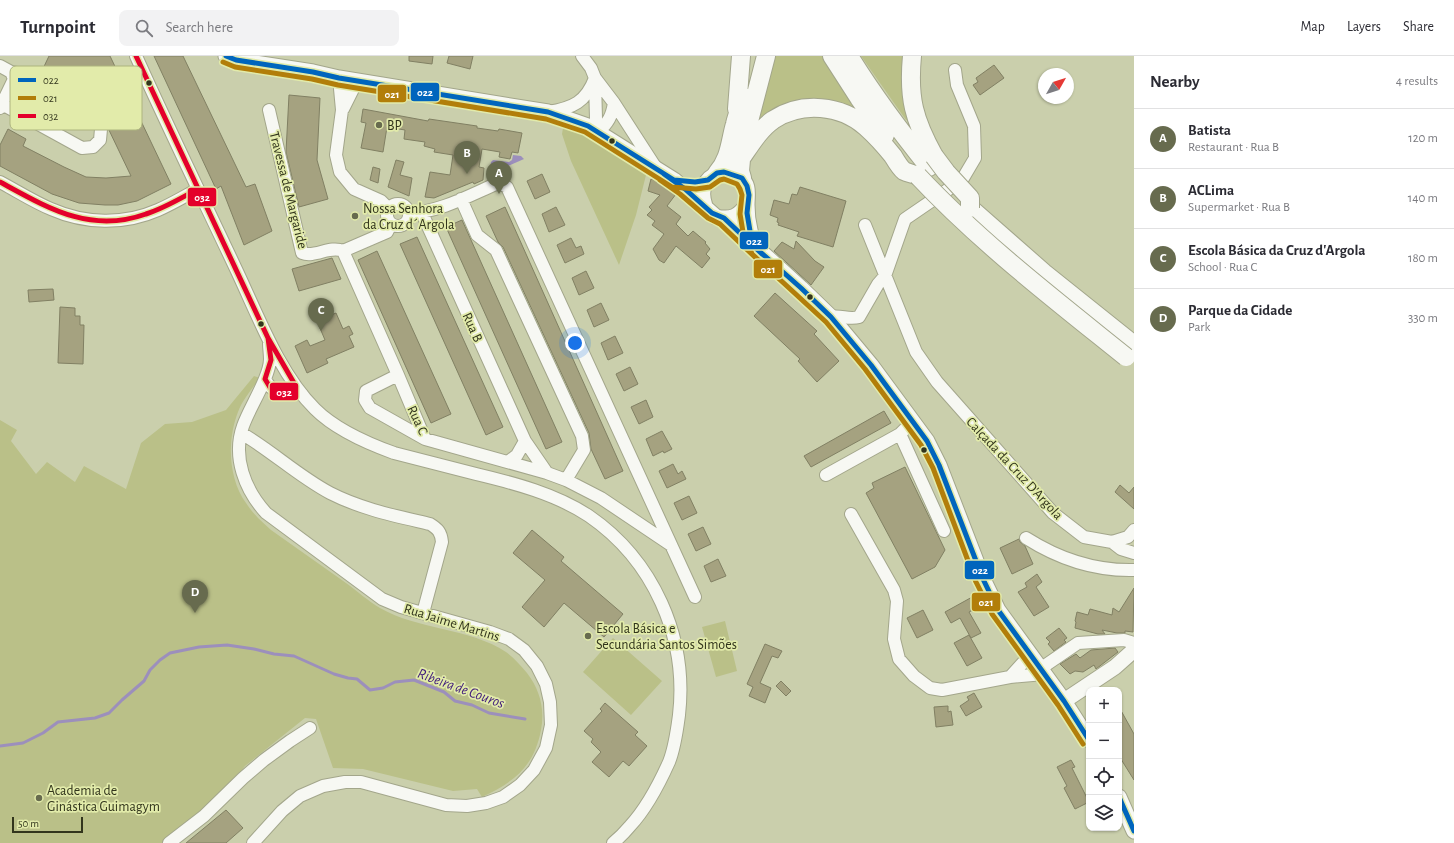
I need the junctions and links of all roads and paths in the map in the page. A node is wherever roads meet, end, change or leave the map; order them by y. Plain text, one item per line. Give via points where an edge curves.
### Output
1 (136, 56) edge
2 (226, 56) edge
3 (582, 56) edge
4 (741, 56) edge
5 (756, 56) edge
6 (766, 56) edge
7 (832, 56) edge
8 (849, 56) edge
9 (912, 56) edge
10 (0, 66) edge
11 (141, 66) edge
12 (142, 69) edge
13 (955, 70) dead end
14 (10, 71) edge
15 (339, 78) junction
16 (595, 78) junction
17 (357, 81) junction
18 (10, 87) edge
19 (614, 103) junction
20 (1, 106) edge
21 (269, 110) dead end
22 (342, 110) junction
23 (10, 111) edge
24 (548, 112) junction
25 (735, 124) junction
26 (47, 130) edge
27 (101, 130) edge
28 (598, 132) junction
29 (742, 158) junction
30 (927, 166) junction
31 (656, 168) junction
32 (713, 177) junction
33 (742, 178) junction
34 (674, 180) junction
35 (0, 182) edge
36 (198, 189) junction
37 (461, 199) junction
38 (747, 204) junction
39 (705, 206) junction
40 (389, 209) junction
41 (409, 213) junction
42 (422, 213) junction
43 (724, 218) junction
44 (392, 224) junction
45 (865, 224) dead end
46 (758, 250) junction
47 (343, 251) junction
48 (885, 276) junction
49 (831, 318) junction
50 (268, 338) junction
51 (1134, 345) edge
52 (1134, 363) edge
53 (284, 366) junction
54 (266, 374) junction
55 (398, 375) junction
56 (291, 390) junction
57 (252, 406) junction
58 (913, 421) junction
59 (240, 433) junction
60 (900, 434) junction
61 (425, 439) junction
62 (525, 441) junction
63 (508, 462) junction
64 (547, 472) junction
65 (826, 475) dead end
66 (566, 480) junction
67 (957, 511) junction
68 (935, 512) junction
69 (851, 514) dead end
70 (1134, 530) edge
71 (944, 531) dead end
72 (1026, 538) dead end
73 (1112, 542) junction
74 (670, 545) junction
75 (1134, 553) edge
76 (1134, 570) edge
77 (695, 597) dead end
78 (423, 613) junction
79 (1134, 643) edge
80 (1134, 650) edge
81 (1030, 655) junction
82 (1042, 671) junction
83 (1010, 677) junction
84 (1064, 701) junction
85 (310, 728) dead end
86 (1086, 735) edge
87 (1122, 804) edge
88 (1134, 831) edge
89 (168, 843) edge
90 (253, 843) edge
91 (613, 843) edge

1 - 11 street
2 - 15 main road via 236,60
3 - 16 street
4 - 25 highway
5 - 25 highway
6 - 29 highway via 742,148
7 - 30 highway via 887,138
8 - 30 highway via 894,124
9 - 30 highway via 910,79 913,107 923,135
10 - 14 street
12 - 36 street
13 - 48 street via 957,85 974,126 975,158 962,180 905,219
15 - 17 main road
15 - 22 street
16 - 19 street
16 - 24 street via 583,99 563,110
16 - 28 street
17 - 22 street
17 - 24 main road
18 - 20 street
19 - 28 street via 607,124
19 - 31 street
20 - 23 street
21 - 47 street, Travessa de Margaride via 302,253 307,255 337,248
22 - 40 street via 336,155 340,172 354,189 381,202
24 - 28 main road
25 - 32 highway via 728,156 722,168
26 - 27 street via 82,148 93,147 100,140
28 - 31 main road
29 - 30 highway via 761,131 773,120 805,108 817,108 837,111 866,127 904,171
29 - 33 highway
30 - 51 highway, bridge via 946,172 970,198 970,208 1044,273
30 - 52 highway, bridge via 967,225
31 - 34 main road
32 - 33 main road via 730,172
32 - 34 main road via 695,182
32 - 39 main road via 703,188
33 - 38 main road via 749,195
34 - 39 main road
35 - 36 street via 51,209 70,216 106,221 141,216 172,204
36 - 50 street
37 - 42 street
37 - 66 street via 477,235 496,250 582,436 584,450
37 - 74 street via 496,184 507,187
38 - 43 main road via 738,215
38 - 46 main road via 750,231
39 - 43 main road via 713,214
40 - 41 street via 396,204 404,206
40 - 44 street via 387,217
41 - 42 street
41 - 44 street via 407,222 400,226
42 - 62 street, Rua B
43 - 46 main road
44 - 47 street via 387,232
45 - 48 street, Calçada da Cruz D'Argola
46 - 49 main road
47 - 55 street, Rua C
48 - 49 street via 859,317
48 - 73 street, Calçada da Cruz D'Argola via 916,352 941,388 1053,512 1084,537
49 - 58 main road via 871,365
50 - 53 street
50 - 54 street via 271,360
53 - 54 street via 275,365
53 - 56 street
54 - 56 street via 271,389
54 - 57 street, Rua Jaime Martins
55 - 61 street, Rua C
55 - 61 street via 366,391 365,400 370,408
56 - 57 street via 270,395
56 - 91 street via 330,421 374,446 525,487 557,499 588,516 632,554 652,584 668,618 678,657 681,694 677,732 669,761 653,794 631,826
57 - 59 street, Rua Jaime Martins
58 - 60 street
58 - 67 main road via 933,453
59 - 78 street, Rua Jaime Martins via 239,453 246,485 266,513 382,599
59 - 78 street via 313,483 336,495 363,507 430,524 436,528 441,533 442,542
60 - 65 street
60 - 68 street
61 - 63 street, Rua C
62 - 63 street
62 - 64 street, Rua B
63 - 64 street, Rua C
64 - 66 street, Rua C
66 - 74 street, Rua C via 619,509
67 - 68 street via 943,514
67 - 81 main road via 998,610
68 - 71 street
69 - 83 street via 894,590 897,601 894,639 899,659 914,676 930,688 942,690
70 - 73 street via 1128,536
72 - 76 street via 1046,550 1077,562 1108,570
73 - 75 street, Calçada da Cruz D'Argola via 1121,549
74 - 77 street
78 - 90 street, Rua Jaime Martins via 508,639 524,650 537,666 546,684 551,725 546,748 534,770 520,785 503,797 467,806 446,805 361,782 323,786 300,796 282,811
79 - 82 street via 1124,640 1078,643
80 - 84 main road via 1115,667
81 - 82 main road
81 - 83 street
82 - 83 street
82 - 84 main road
84 - 86 main road
85 - 89 street via 264,760 204,816
87 - 88 main road

